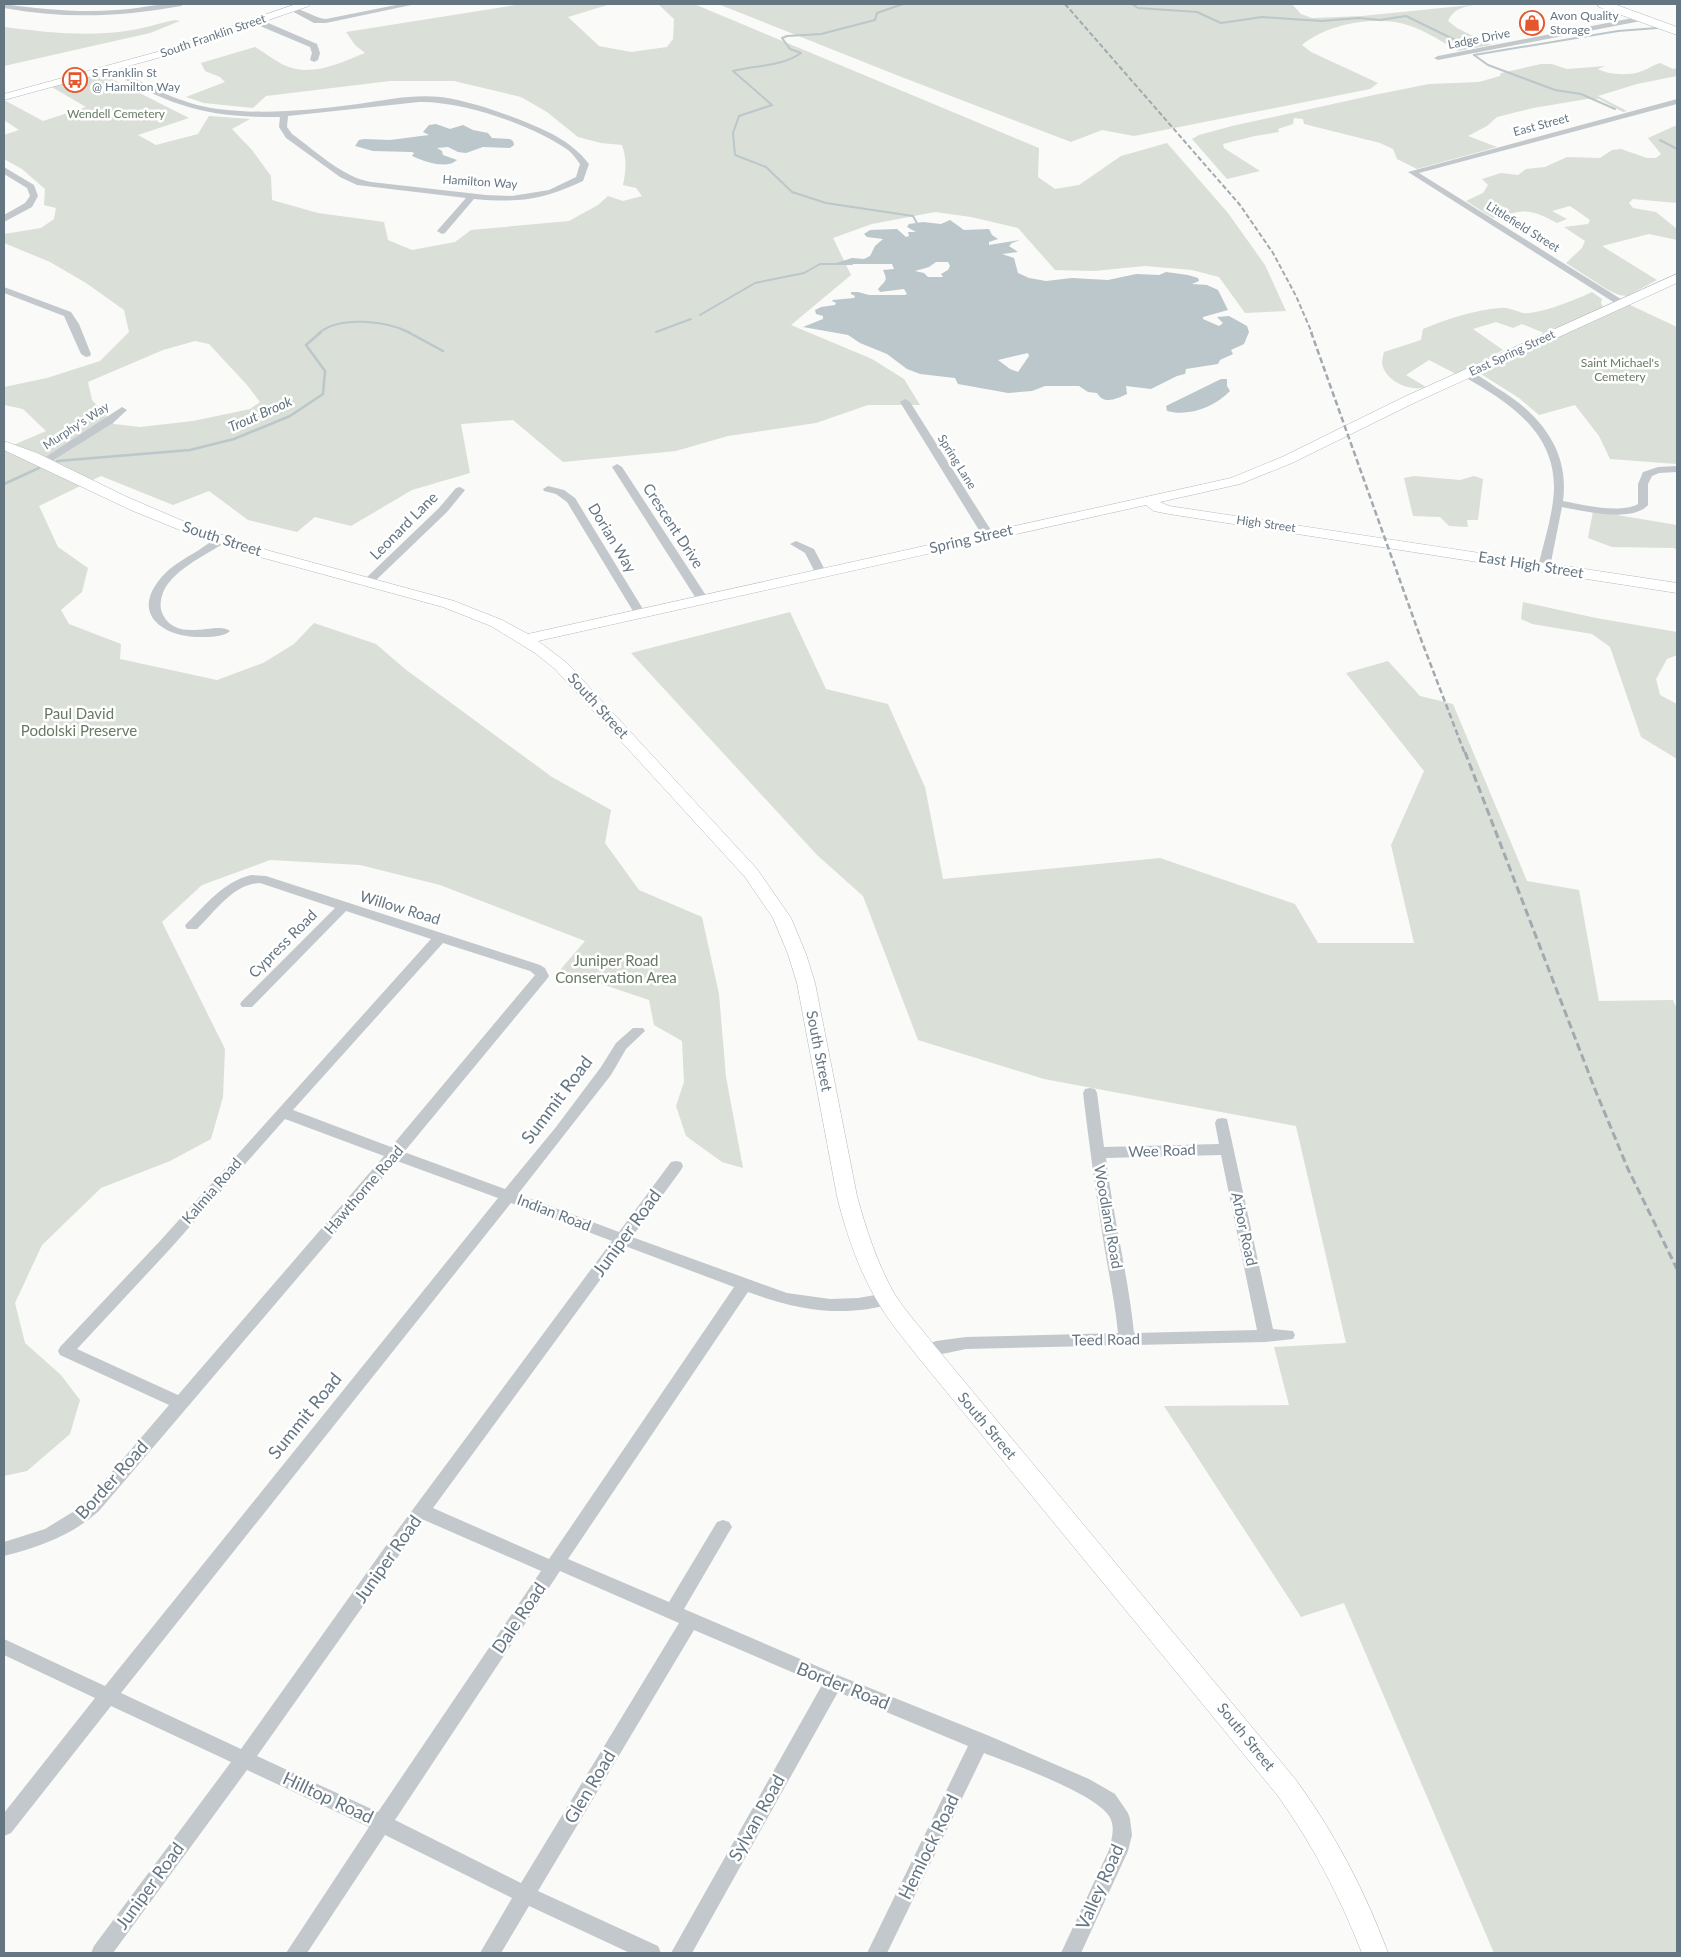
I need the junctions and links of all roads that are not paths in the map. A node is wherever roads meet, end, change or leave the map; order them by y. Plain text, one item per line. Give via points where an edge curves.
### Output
1 (181, 4) edge
2 (305, 4) edge
3 (412, 4) edge
4 (1603, 4) edge
5 (4, 6) edge
6 (292, 9) junction
7 (1643, 18) junction
8 (256, 21) junction
9 (1677, 31) edge
10 (1438, 58) dead end
11 (314, 60) dead end
12 (111, 68) junction
13 (4, 98) edge
14 (1677, 102) edge
15 (284, 114) junction
16 (4, 170) edge
17 (1412, 172) joint
18 (472, 196) junction
19 (4, 220) edge
20 (442, 231) dead end
21 (1677, 278) edge
22 (4, 290) edge
23 (1621, 303) junction
24 (86, 354) dead end
25 (1467, 374) junction
26 (905, 402) dead end
27 (122, 410) dead end
28 (1346, 430) joint
29 (4, 445) edge
30 (42, 462) junction
31 (617, 467) dead end
32 (1677, 469) edge
33 (548, 489) dead end
34 (460, 490) dead end
35 (1149, 501) junction
36 (1557, 503) junction
37 (988, 536) junction
38 (222, 540) junction
39 (1385, 542) joint
40 (796, 544) dead end
41 (1544, 567) junction
42 (820, 574) junction
43 (370, 581) junction
44 (1677, 588) edge
45 (703, 600) junction
46 (640, 614) junction
47 (224, 632) dead end
48 (532, 643) junction
49 (343, 907) junction
50 (192, 926) dead end
51 (440, 937) junction
52 (541, 973) joint
53 (247, 1004) dead end
54 (638, 1031) dead end
55 (1090, 1093) dead end
56 (282, 1112) junction
57 (1222, 1123) dead end
58 (1227, 1149) junction
59 (396, 1153) junction
60 (1097, 1154) junction
61 (676, 1166) dead end
62 (508, 1195) junction
63 (624, 1239) junction
64 (744, 1284) junction
65 (887, 1298) junction
66 (1287, 1335) dead end
67 (1266, 1336) junction
68 (1127, 1340) junction
69 (926, 1351) junction
70 (180, 1403) junction
71 (421, 1511) junction
72 (723, 1527) dead end
73 (4, 1549) edge
74 (555, 1565) junction
75 (672, 1613) junction
76 (690, 1621) junction
77 (4, 1647) edge
78 (834, 1682) junction
79 (107, 1696) junction
80 (980, 1741) junction
81 (246, 1759) junction
82 (1121, 1819) joint
83 (383, 1824) junction
84 (4, 1827) edge
85 (526, 1895) junction
86 (101, 1953) edge
87 (296, 1953) edge
88 (490, 1953) edge
89 (651, 1953) edge
90 (681, 1953) edge
91 (877, 1953) edge
92 (1071, 1953) edge
93 (1375, 1953) edge

1 - 5 street via 87,14
2 - 6 main road, South Franklin Street
3 - 6 street via 326,21 317,21
4 - 7 main road
6 - 8 main road, South Franklin Street
7 - 9 main road
7 - 10 street, Ladge Drive
8 - 11 street via 314,46
8 - 12 main road, South Franklin Street
12 - 13 main road, South Franklin Street
12 - 15 street, Hamilton Way via 164,97 190,106 239,114
14 - 17 street, East Street
15 - 18 street, Hamilton Way via 283,127 289,136 351,179 371,185
15 - 18 street, Hamilton Way via 411,100 440,100 521,122 570,147 586,164 581,176 551,193 520,198
16 - 19 street via 31,187 34,196 30,205
17 - 23 street, Littlefield Street
18 - 20 street
21 - 23 main road, East Spring Street
22 - 24 street via 68,314
23 - 25 main road, East Spring Street
25 - 28 main road, East Spring Street
25 - 36 street via 1514,402 1539,427 1557,466
26 - 37 street, Spring Lane
27 - 30 street, Murphy's Way
28 - 35 main road, Spring Street via 1287,460 1235,481
29 - 30 main road, South Street
30 - 38 main road, South Street via 171,522
31 - 45 street, Crescent Drive
32 - 36 street via 1647,474 1643,484 1643,506 1635,511
33 - 46 street, Dorian Way via 571,500
34 - 43 street, Leonard Lane
35 - 37 main road, Spring Street
35 - 39 main road, High Street via 1156,507 1169,510
36 - 41 street
37 - 42 main road, Spring Street
38 - 43 main road, South Street
38 - 47 street via 164,581 156,594 154,606 162,623 172,630 187,634
39 - 41 main road, East High Street
40 - 42 street via 810,551
41 - 44 main road, East High Street
42 - 45 main road, Spring Street
43 - 48 main road, South Street via 464,609 502,625
45 - 46 main road, Spring Street
46 - 48 main road, Spring Street
48 - 65 main road, South Street via 561,666 732,852 767,894 782,918 806,983 852,1217 872,1270
49 - 50 street, Willow Road via 265,880 247,879 236,884
49 - 51 street, Willow Road
49 - 53 street, Cypress Road
51 - 52 street, Willow Road via 535,968
51 - 56 street, Kalmia Road
52 - 59 street, Hawthorne Road via 540,980
54 - 62 street, Summit Road via 621,1046 567,1124
55 - 60 street, Woodland Road
56 - 59 street, Indian Road
56 - 70 street, Kalmia Road via 66,1351
57 - 58 street, Arbor Road
58 - 60 street, Wee Road
58 - 67 street, Arbor Road
59 - 62 street, Indian Road
59 - 70 street, Hawthorne Road
60 - 68 street, Woodland Road via 1122,1292
61 - 63 street, Juniper Road
62 - 63 street, Indian Road
62 - 79 street, Summit Road
63 - 64 street, Indian Road
63 - 71 street, Juniper Road
64 - 65 street, Indian Road via 815,1305 849,1306
64 - 74 street, Dale Road
65 - 69 main road, South Street
66 - 67 street, Teed Road
67 - 68 street, Teed Road
68 - 69 street, Teed Road via 966,1343
69 - 93 main road, South Street via 1287,1788 1333,1859
70 - 73 street, Border Road via 80,1518 58,1532
71 - 74 street, Border Road
71 - 81 street, Juniper Road
72 - 75 street
74 - 75 street, Border Road
74 - 83 street, Dale Road
75 - 76 street, Border Road
76 - 78 street, Border Road
76 - 85 street, Glen Road
77 - 79 street, Hilltop Road
78 - 80 street, Border Road
78 - 90 street, Sylvan Road
79 - 81 street, Hilltop Road
79 - 84 street, Summit Road
80 - 82 street, Border Road via 1100,1794 1113,1805
80 - 91 street, Hemlock Road
81 - 83 street, Hilltop Road
81 - 86 street, Juniper Road
82 - 92 street, Valley Road via 1121,1842
83 - 85 street, Hilltop Road
83 - 87 street, Dale Road
85 - 88 street, Glen Road
85 - 89 street, Hilltop Road

